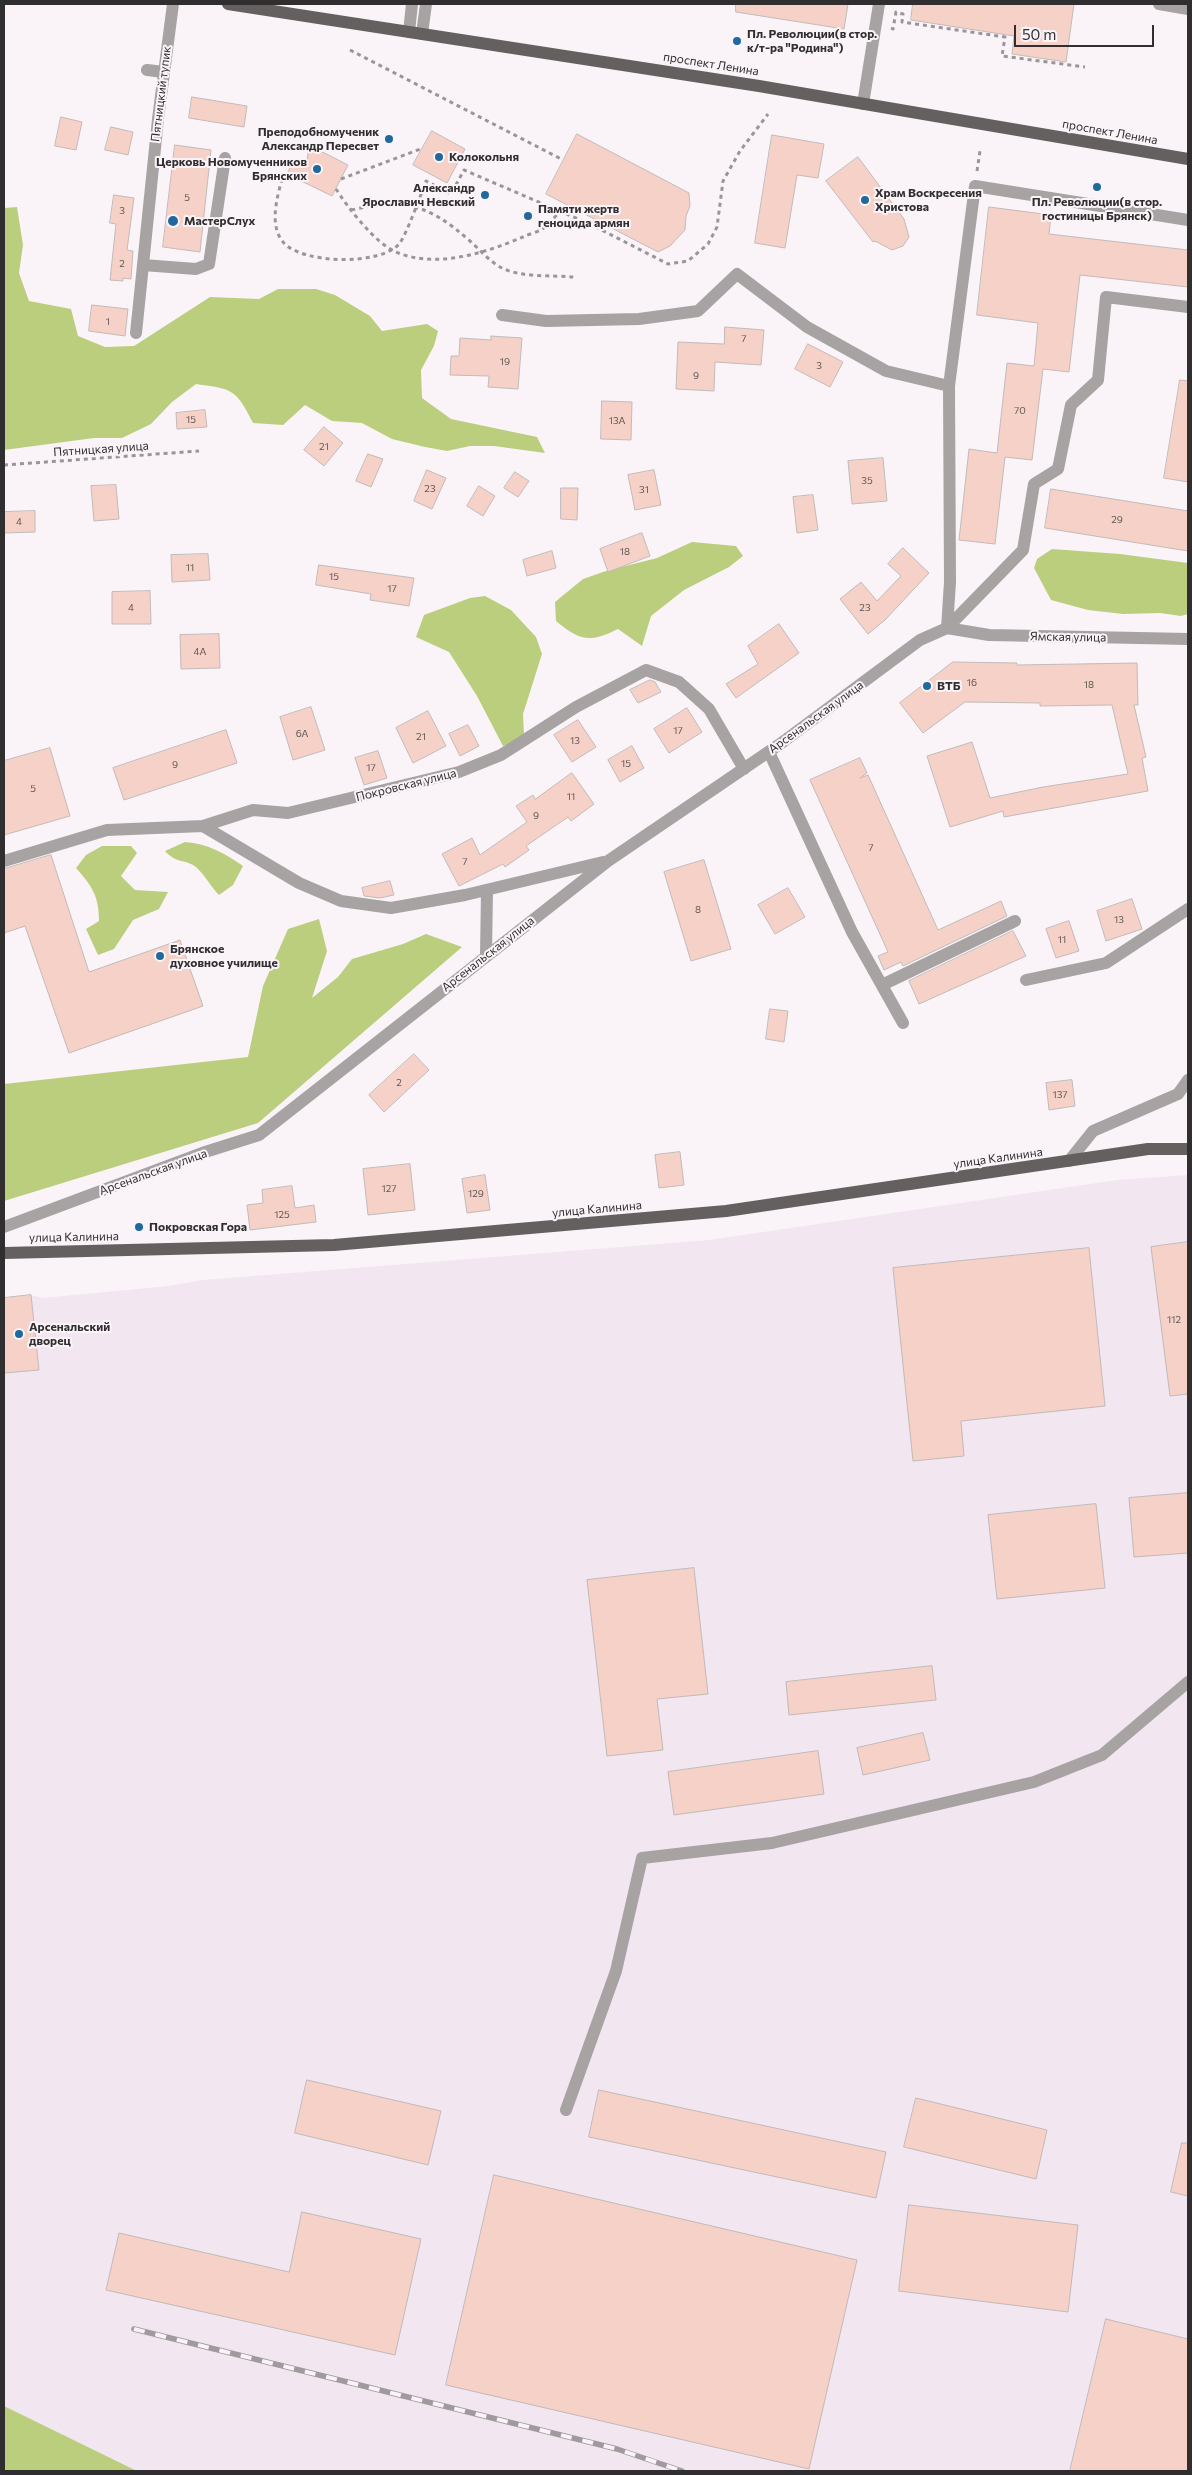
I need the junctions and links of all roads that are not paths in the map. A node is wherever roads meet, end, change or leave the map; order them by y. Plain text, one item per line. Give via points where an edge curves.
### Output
1 (173, 4) edge
2 (228, 4) edge
3 (412, 4) edge
4 (426, 4) edge
5 (879, 4) edge
6 (1160, 4) edge
7 (1188, 9) edge
8 (409, 32) junction
9 (422, 34) junction
10 (147, 70) dead end
11 (164, 72) junction
12 (864, 104) junction
13 (225, 158) dead end
14 (1188, 159) edge
15 (1188, 220) edge
16 (142, 265) junction
17 (1188, 307) edge
18 (502, 315) dead end
19 (136, 333) dead end
20 (948, 386) junction
21 (948, 628) junction
22 (1188, 639) edge
23 (769, 752) junction
24 (744, 768) junction
25 (203, 826) junction
26 (4, 861) edge
27 (608, 861) junction
28 (488, 890) junction
29 (1188, 909) edge
30 (1015, 921) dead end
31 (486, 955) junction
32 (1026, 980) dead end
33 (882, 985) junction
34 (903, 1023) dead end
35 (1188, 1080) edge
36 (1188, 1149) edge
37 (1069, 1161) junction
38 (4, 1227) edge
39 (4, 1253) edge
40 (1188, 1682) edge
41 (566, 2110) dead end

1 - 11 street, Пятницкий тупик
2 - 8 main road, проспект Ленина
3 - 8 street
4 - 9 street
5 - 12 street
6 - 7 street
8 - 9 main road, проспект Ленина
9 - 12 main road, проспект Ленина
10 - 11 street
11 - 16 street, Пятницкий тупик
12 - 14 main road, проспект Ленина
13 - 16 street via 209,264 196,269
15 - 20 street via 975,186
16 - 19 street, Пятницкий тупик
17 - 21 street via 1106,297 1098,380 1071,405 1058,469 1034,484 1023,550
18 - 20 street via 564,321 638,319 698,311 737,274 807,327 886,371
20 - 21 street
21 - 22 street, Ямская улица via 989,635
21 - 23 street, Арсенальская улица via 920,640
23 - 24 street, Арсенальская улица
23 - 33 street via 852,932
24 - 25 street, Покровская улица via 709,710 679,682 646,670 576,708 501,755 459,772 288,814 254,810
24 - 27 street, Арсенальская улица
25 - 26 street, Покровская улица via 107,830
25 - 28 street via 299,883 341,901 391,908
27 - 28 street
27 - 31 street, Арсенальская улица
28 - 31 street
29 - 32 street via 1106,963
30 - 33 street
31 - 38 street, Арсенальская улица via 259,1135
33 - 34 street
35 - 37 street via 1178,1094 1093,1131
36 - 37 main road, улица Калинина via 1148,1149
37 - 39 main road, улица Калинина via 716,1212 334,1245
40 - 41 street via 1102,1756 1034,1782 772,1843 642,1858 616,1971

